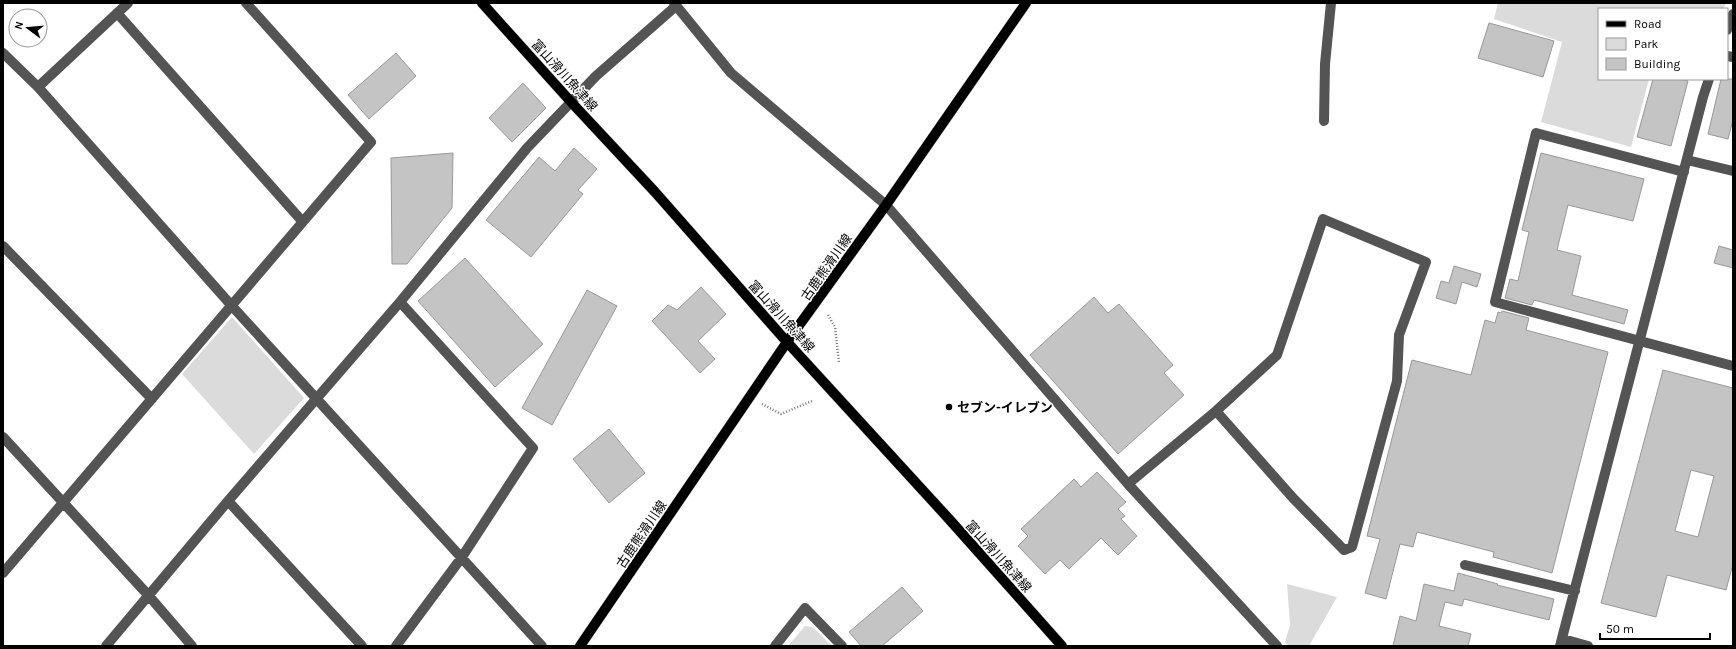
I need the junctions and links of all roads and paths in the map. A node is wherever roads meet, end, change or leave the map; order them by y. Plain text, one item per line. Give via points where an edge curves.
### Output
1 (128, 3) edge
2 (246, 3) edge
3 (482, 3) edge
4 (1026, 3) edge
5 (1331, 3) edge
6 (675, 4) edge
7 (117, 13) junction
8 (1733, 14) edge
9 (1728, 27) edge
10 (3, 53) edge
11 (1709, 80) edge
12 (38, 87) junction
13 (572, 103) junction
14 (1324, 121) dead end
15 (1687, 160) junction
16 (1733, 171) edge
17 (1684, 172) junction
18 (886, 205) junction
19 (302, 221) junction
20 (3, 246) edge
21 (400, 302) junction
22 (231, 305) junction
23 (828, 315) dead end
24 (1640, 341) junction
25 (787, 342) junction
26 (839, 363) dead end
27 (1733, 366) edge
28 (152, 398) junction
29 (316, 400) junction
30 (812, 401) dead end
31 (762, 404) dead end
32 (1216, 411) junction
33 (3, 437) edge
34 (1128, 484) junction
35 (228, 501) junction
36 (63, 503) junction
37 (462, 557) junction
38 (1465, 565) dead end
39 (3, 573) edge
40 (1575, 591) junction
41 (149, 596) junction
42 (1562, 642) edge
43 (106, 646) edge
44 (192, 646) edge
45 (362, 646) edge
46 (396, 646) edge
47 (542, 646) edge
48 (580, 646) edge
49 (775, 646) edge
50 (842, 646) edge
51 (1062, 646) edge
52 (1277, 646) edge
53 (1588, 646) edge

1 - 7 street
2 - 19 street via 370,142
3 - 13 main road, 富山滑川魚津線
4 - 18 main road, 古鹿熊滑川線
5 - 14 street via 1325,64
6 - 13 street via 596,76
6 - 18 street via 731,73
7 - 12 street
7 - 19 street
8 - 9 street
10 - 12 street
11 - 15 street
12 - 22 street
13 - 21 street via 527,148
13 - 25 main road, 富山滑川魚津線 via 655,192
15 - 16 street
15 - 17 street
17 - 24 street
17 - 24 street via 1536,133 1495,302
18 - 25 main road, 古鹿熊滑川線
18 - 34 street
19 - 22 street
20 - 28 street
21 - 29 street
21 - 37 street via 533,448
22 - 28 street
22 - 29 street
23 - 26 path via 835,327
24 - 27 street
24 - 40 street
25 - 48 main road, 古鹿熊滑川線
25 - 51 main road, 富山滑川魚津線
28 - 36 street
29 - 35 street
29 - 37 street
30 - 31 path via 781,414
32 - 32 street via 1293,498 1344,550 1352,547 1397,381 1399,335 1426,262 1323,219 1277,355
32 - 34 street
33 - 36 street
34 - 52 street
35 - 41 street
35 - 45 street
36 - 39 street
36 - 41 street
37 - 46 street
37 - 47 street
38 - 40 street
40 - 42 street
41 - 43 street
41 - 44 street
42 - 53 street
49 - 50 street via 804,608

